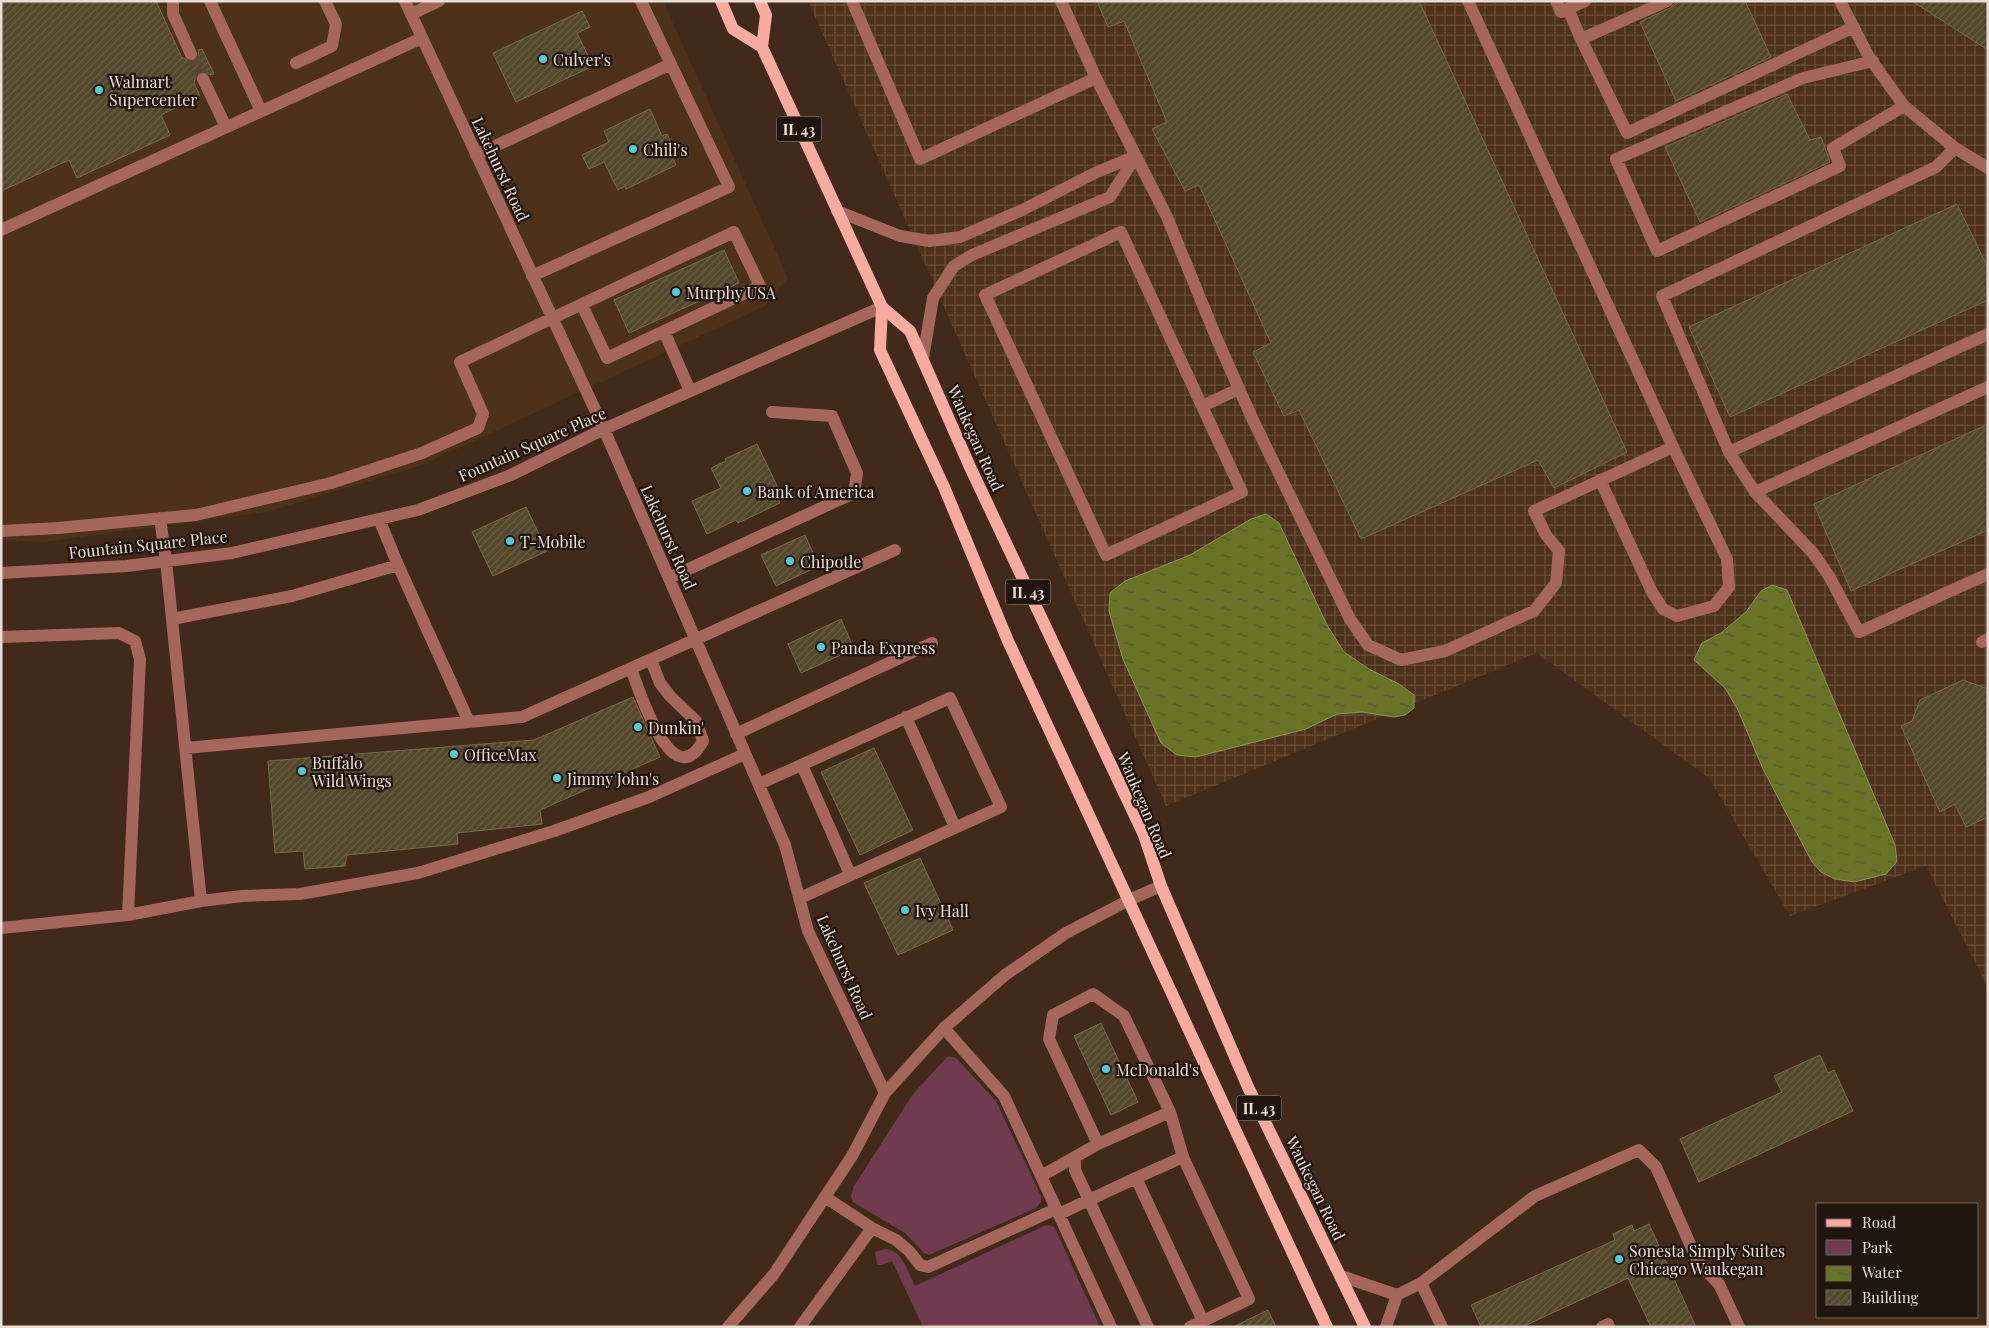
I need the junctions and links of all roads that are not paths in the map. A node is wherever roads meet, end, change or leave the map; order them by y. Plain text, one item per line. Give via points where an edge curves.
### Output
1 (173, 1) edge
2 (210, 1) edge
3 (325, 1) edge
4 (405, 1) edge
5 (439, 1) edge
6 (641, 1) edge
7 (721, 1) edge
8 (760, 1) edge
9 (852, 1) edge
10 (1061, 1) edge
11 (1468, 1) edge
12 (1556, 1) edge
13 (1585, 1) edge
14 (1667, 1) edge
15 (1840, 1) edge
16 (1568, 9) junction
17 (411, 14) junction
18 (1854, 27) junction
19 (422, 38) junction
20 (1581, 39) junction
21 (762, 47) junction
22 (191, 54) tunnel mouth
23 (1873, 62) junction
24 (296, 63) dead end
25 (671, 64) junction
26 (1096, 78) junction
27 (203, 79) tunnel mouth
28 (1904, 106) junction
29 (261, 111) junction
30 (226, 127) junction
31 (1955, 148) junction
32 (476, 154) junction
33 (1136, 156) junction
34 (1988, 168) edge
35 (837, 211) junction
36 (1, 230) edge
37 (532, 276) junction
38 (582, 304) junction
39 (882, 307) junction
40 (552, 318) junction
41 (664, 331) junction
42 (1988, 334) edge
43 (922, 358) junction
44 (1988, 387) edge
45 (1239, 389) junction
46 (690, 391) junction
47 (1202, 406) junction
48 (772, 412) dead end
49 (604, 429) junction
50 (1673, 446) junction
51 (1728, 452) junction
52 (1600, 480) junction
53 (1755, 492) junction
54 (160, 518) junction
55 (380, 519) junction
56 (1, 530) edge
57 (895, 550) dead end
58 (166, 561) junction
59 (398, 564) junction
60 (1, 573) edge
61 (1988, 574) edge
62 (669, 578) junction
63 (172, 619) junction
64 (1, 637) edge
65 (695, 639) junction
66 (932, 643) dead end
67 (651, 660) junction
68 (631, 670) junction
69 (906, 717) junction
70 (469, 722) junction
71 (736, 734) junction
72 (186, 748) junction
73 (745, 754) junction
74 (802, 765) junction
75 (759, 784) junction
76 (955, 827) junction
77 (850, 874) junction
78 (1161, 886) junction
79 (800, 898) junction
80 (1129, 900) junction
81 (201, 901) junction
82 (128, 915) junction
83 (1, 928) edge
84 (944, 1028) junction
85 (885, 1094) junction
86 (1170, 1112) junction
87 (1098, 1144) junction
88 (1183, 1156) junction
89 (1075, 1158) junction
90 (1041, 1176) junction
91 (1136, 1178) junction
92 (824, 1197) junction
93 (1089, 1200) junction
94 (1058, 1211) junction
95 (872, 1228) junction
96 (1341, 1276) junction
97 (1420, 1283) junction
98 (1397, 1295) junction
99 (1203, 1321) junction
100 (735, 1324) edge
101 (800, 1327) edge
102 (1111, 1327) edge
103 (1148, 1327) edge
104 (1190, 1327) edge
105 (1326, 1327) edge
106 (1365, 1327) edge
107 (1386, 1327) edge
108 (1442, 1327) edge
109 (1602, 1327) edge
110 (1609, 1327) edge
111 (1739, 1327) edge

1 - 22 street via 173,14
2 - 29 street
3 - 24 street via 336,24 332,46
4 - 17 street, Lakehurst Road
5 - 17 street
6 - 25 street
7 - 21 main road via 733,29
8 - 21 main road via 766,15
9 - 26 street via 920,159
10 - 26 street
11 - 50 street
12 - 16 street via 1561,12
13 - 16 street
14 - 20 street
15 - 18 street
16 - 20 street
17 - 19 street, Lakehurst Road
18 - 20 street via 1627,133
18 - 23 street
19 - 29 street
19 - 32 street, Lakehurst Road
21 - 35 main road, Waukegan Road / IL 43
23 - 28 street
23 - 28 street via 1803,78 1616,159 1657,251 1840,166 1833,148
25 - 32 street
25 - 37 street via 729,187
26 - 33 street
27 - 30 street
28 - 31 street
29 - 30 street
30 - 36 street
31 - 34 street
31 - 51 street via 1936,167 1662,296
32 - 37 street, Lakehurst Road
33 - 35 street via 960,237 930,241 900,236
33 - 43 street via 1110,197 972,255 954,266 933,298
33 - 45 street via 1167,217
35 - 39 main road, Waukegan Road / IL 43
37 - 40 street, Lakehurst Road
38 - 40 street
38 - 41 street via 607,358
38 - 41 street via 734,232 760,286
39 - 43 main road, Waukegan Road / IL 43 via 910,332
39 - 46 street, Fountain Square Place
39 - 80 main road, Waukegan Road / IL 43 via 880,350 944,486 1008,641
40 - 49 street, Lakehurst Road
40 - 54 street via 460,362 483,414 478,428 422,453 331,483 196,515
41 - 46 street
42 - 51 street
43 - 78 main road, Waukegan Road / IL 43 via 1144,835
44 - 53 street
45 - 47 street
45 - 52 street via 1350,619 1368,645 1401,660 1445,651 1534,611 1556,583 1559,551 1546,536 1534,511
46 - 49 street, Fountain Square Place
47 - 47 street via 1242,492 1106,555 985,295 1121,232
48 - 62 street via 832,416 857,473 854,493
49 - 55 street, Fountain Square Place via 511,475 418,510
49 - 62 street, Lakehurst Road
50 - 52 street
50 - 52 street via 1727,559 1729,587 1714,606 1677,616 1663,609
51 - 53 street
53 - 61 street via 1814,553 1859,632
54 - 56 street
54 - 58 street
55 - 58 street, Fountain Square Place via 232,553
55 - 59 street
57 - 65 street
58 - 60 street, Fountain Square Place
58 - 63 street
59 - 63 street via 292,596
59 - 70 street
62 - 65 street, Lakehurst Road
63 - 72 street
64 - 82 street via 119,633 135,641 140,659
65 - 67 street
65 - 71 street, Lakehurst Road
66 - 71 street
67 - 68 street
67 - 68 street via 660,683 696,721 703,741 696,753 684,758 674,756 663,744
68 - 70 street via 522,718
69 - 74 street
69 - 76 street
69 - 76 street via 950,698 1000,807
70 - 72 street
71 - 73 street, Lakehurst Road
72 - 81 street
73 - 75 street, Lakehurst Road
73 - 81 street via 641,800 554,832 418,873 300,894
74 - 75 street
74 - 77 street
75 - 79 street, Lakehurst Road via 785,845
76 - 77 street
77 - 79 street
78 - 80 street
78 - 96 main road, Waukegan Road / IL 43 via 1248,1087
79 - 85 street, Lakehurst Road via 808,931
80 - 84 street via 1066,933 1005,975
80 - 105 main road, Waukegan Road / IL 43
81 - 82 street
82 - 83 street
84 - 85 street
84 - 90 street via 1004,1096
85 - 92 street via 852,1156
86 - 87 street
86 - 87 street via 1124,1016 1093,994 1053,1015 1049,1039
86 - 88 street
87 - 89 street
88 - 91 street
88 - 99 street via 1248,1299
89 - 90 street
89 - 93 street via 1075,1170
90 - 94 street
91 - 93 street
91 - 99 street
92 - 95 street
92 - 100 street via 774,1274
93 - 94 street
93 - 103 street
94 - 95 street via 928,1267 920,1265 896,1240
94 - 102 street
95 - 101 street
96 - 98 street
96 - 106 main road, Waukegan Road / IL 43
97 - 98 street
97 - 108 street
97 - 111 street via 1535,1196 1639,1150 1656,1166 1698,1262 1719,1284
98 - 107 street
99 - 104 street
109 - 110 street via 1608,1324

